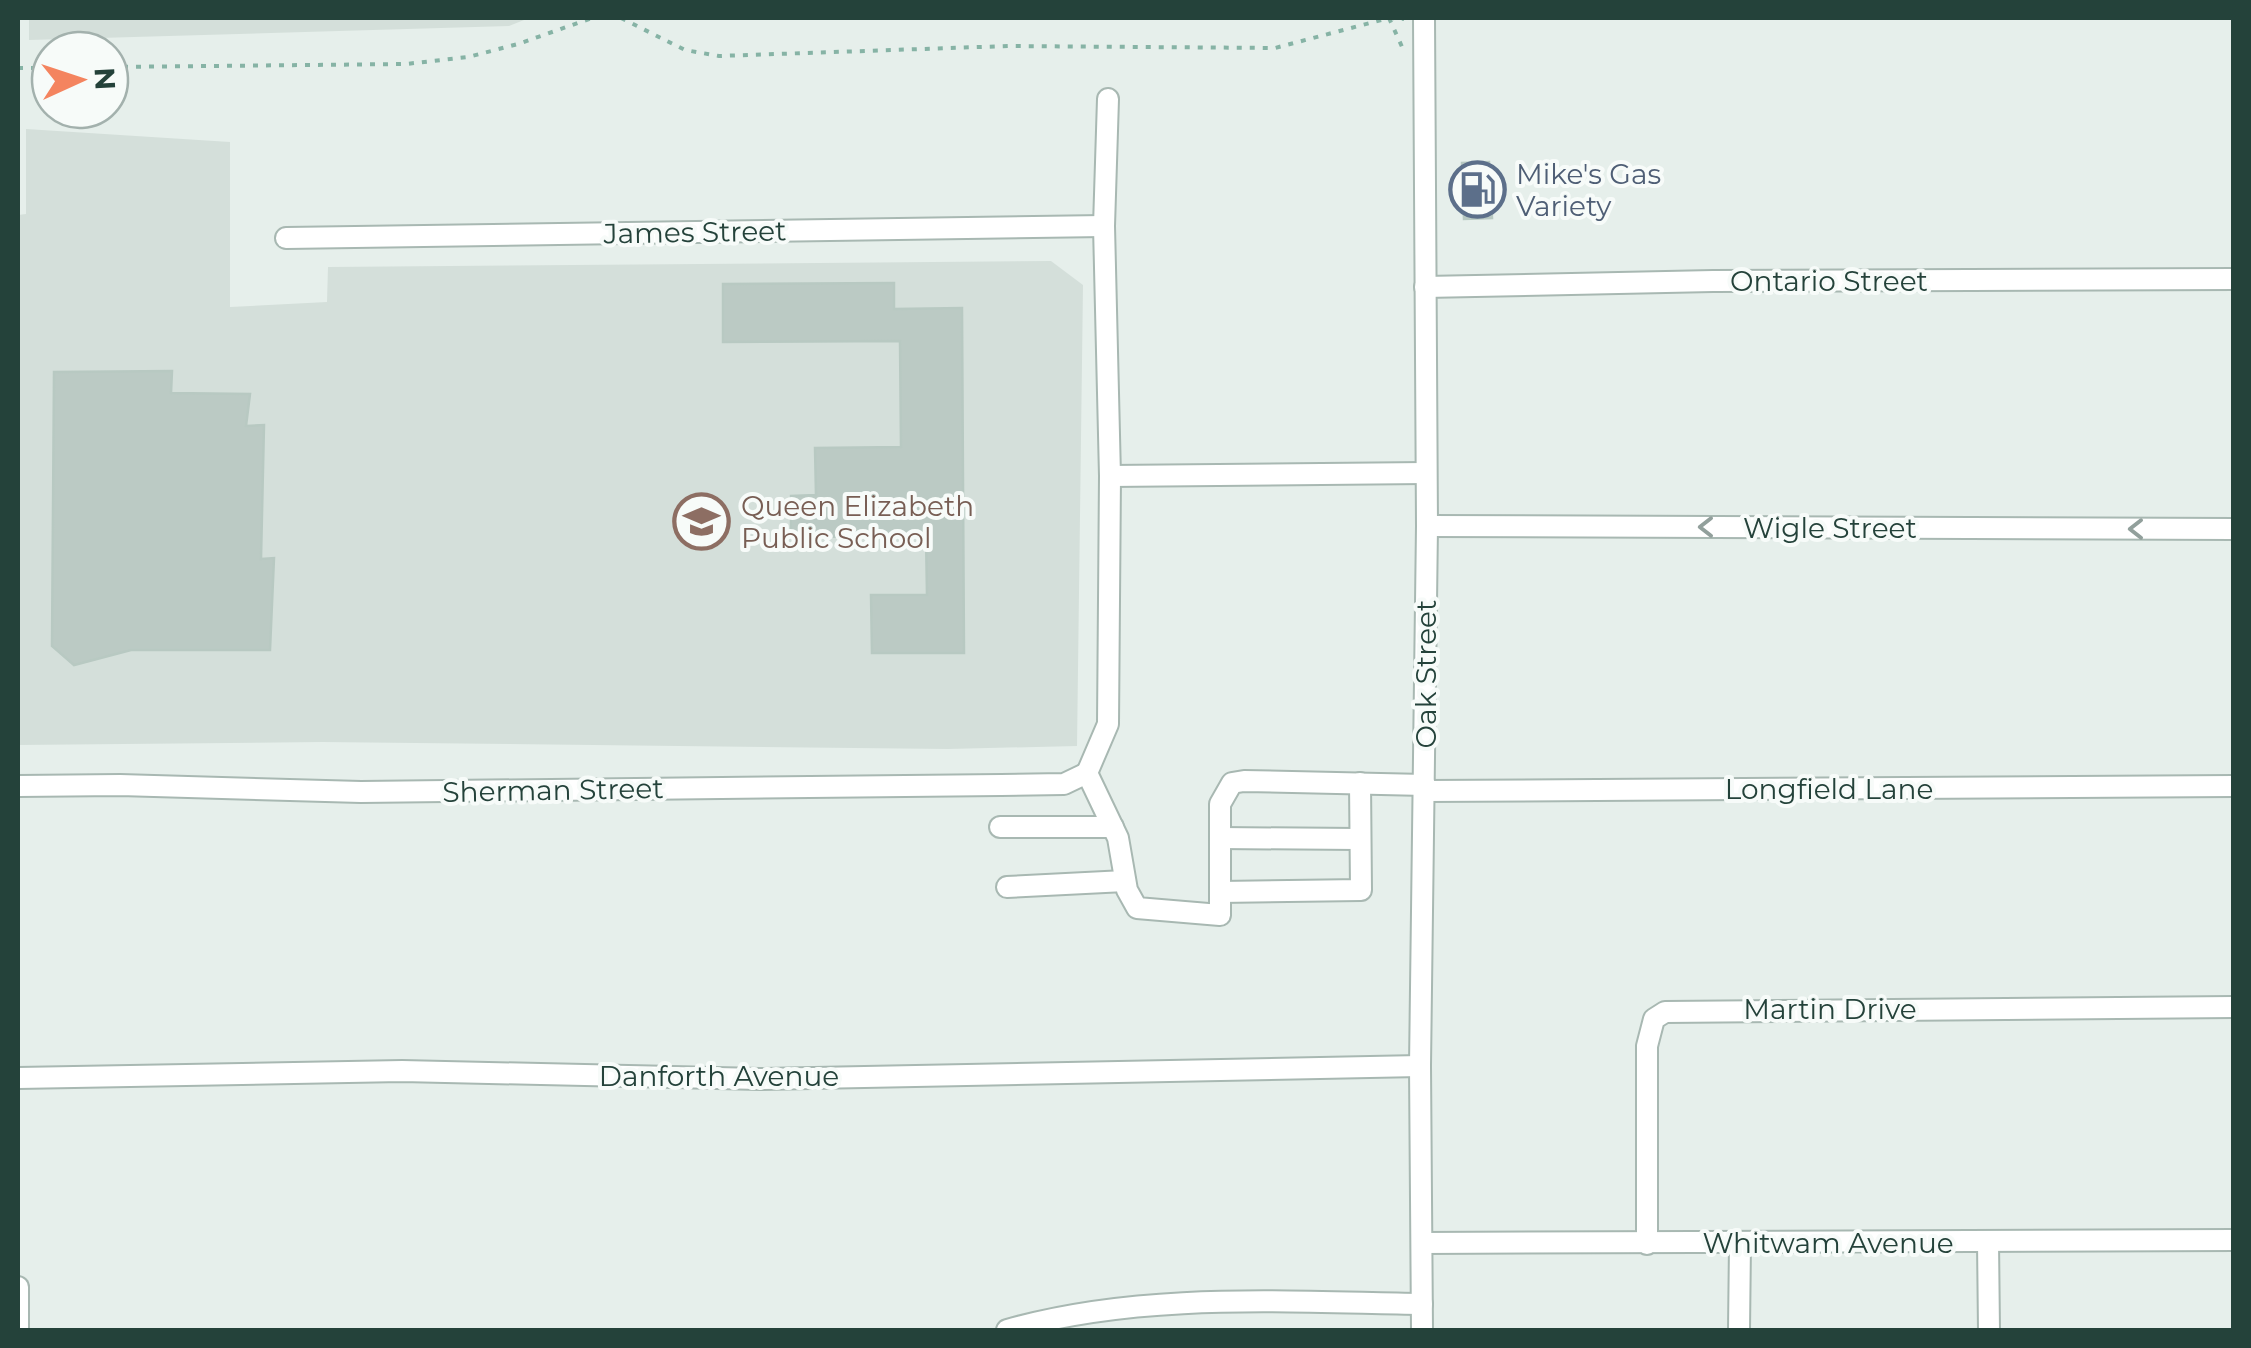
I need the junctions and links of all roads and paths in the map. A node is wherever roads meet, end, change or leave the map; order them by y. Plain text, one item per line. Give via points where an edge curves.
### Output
1 (592, 18) edge
2 (621, 18) edge
3 (1388, 18) edge
4 (1424, 19) edge
5 (130, 68) edge
6 (1108, 99) dead end
7 (1104, 226) junction
8 (286, 238) dead end
9 (2234, 279) edge
10 (1425, 287) junction
11 (1426, 473) junction
12 (1110, 476) junction
13 (1426, 526) junction
14 (2234, 530) edge
15 (1087, 773) junction
16 (1360, 782) junction
17 (18, 786) edge
18 (2234, 786) edge
19 (1425, 788) junction
20 (1000, 827) dead end
21 (1113, 827) junction
22 (1220, 838) junction
23 (1358, 839) junction
24 (1125, 881) junction
25 (1008, 887) dead end
26 (1220, 892) junction
27 (2234, 1006) edge
28 (1420, 1066) junction
29 (18, 1078) edge
30 (2234, 1240) edge
31 (1988, 1242) junction
32 (1422, 1243) junction
33 (1647, 1244) junction
34 (1740, 1244) junction
35 (18, 1287) edge
36 (1422, 1304) junction
37 (1112, 1321) edge
38 (18, 1330) edge
39 (1007, 1330) edge
40 (1422, 1330) edge
41 (1738, 1330) edge
42 (1989, 1330) edge

1 - 5 path via 468,57 406,64
2 - 3 path via 685,50 719,56 1008,46 1275,48
3 - 4 path
4 - 10 street, Oak Street
6 - 7 street
7 - 8 street, James Street
7 - 12 street
9 - 10 street, Ontario Street
10 - 11 street, Oak Street
11 - 12 street
11 - 13 street, Oak Street
12 - 15 street via 1108,724
14 -> 13 street, Wigle Street
13 - 19 street, Oak Street
15 - 17 street, Sherman Street via 1064,784 984,786 361,792
15 - 21 street
16 - 19 street, Longfield Lane
16 - 22 street, Longfield Lane via 1232,784 1220,804
16 - 23 street
18 - 19 street, Longfield Lane
19 - 28 street, Oak Street
20 - 21 street
21 - 24 street
22 - 23 street
22 - 26 street
23 - 26 street via 1361,890
24 - 25 street
24 - 26 street via 1137,908 1149,911 1220,915
27 - 33 street, Martin Drive via 1666,1012 1654,1019 1647,1046
28 - 29 street, Danforth Avenue via 760,1079 402,1072
28 - 32 street, Oak Street
30 - 31 street, Whitwam Avenue
31 - 34 street, Whitwam Avenue
31 - 42 street
32 - 33 street, Whitwam Avenue
32 - 36 street, Oak Street
33 - 34 street, Whitwam Avenue
34 - 41 street
35 - 38 street
36 - 37 street via 1184,1301
36 - 40 street, Oak Street
37 - 39 street via 1042,1320

